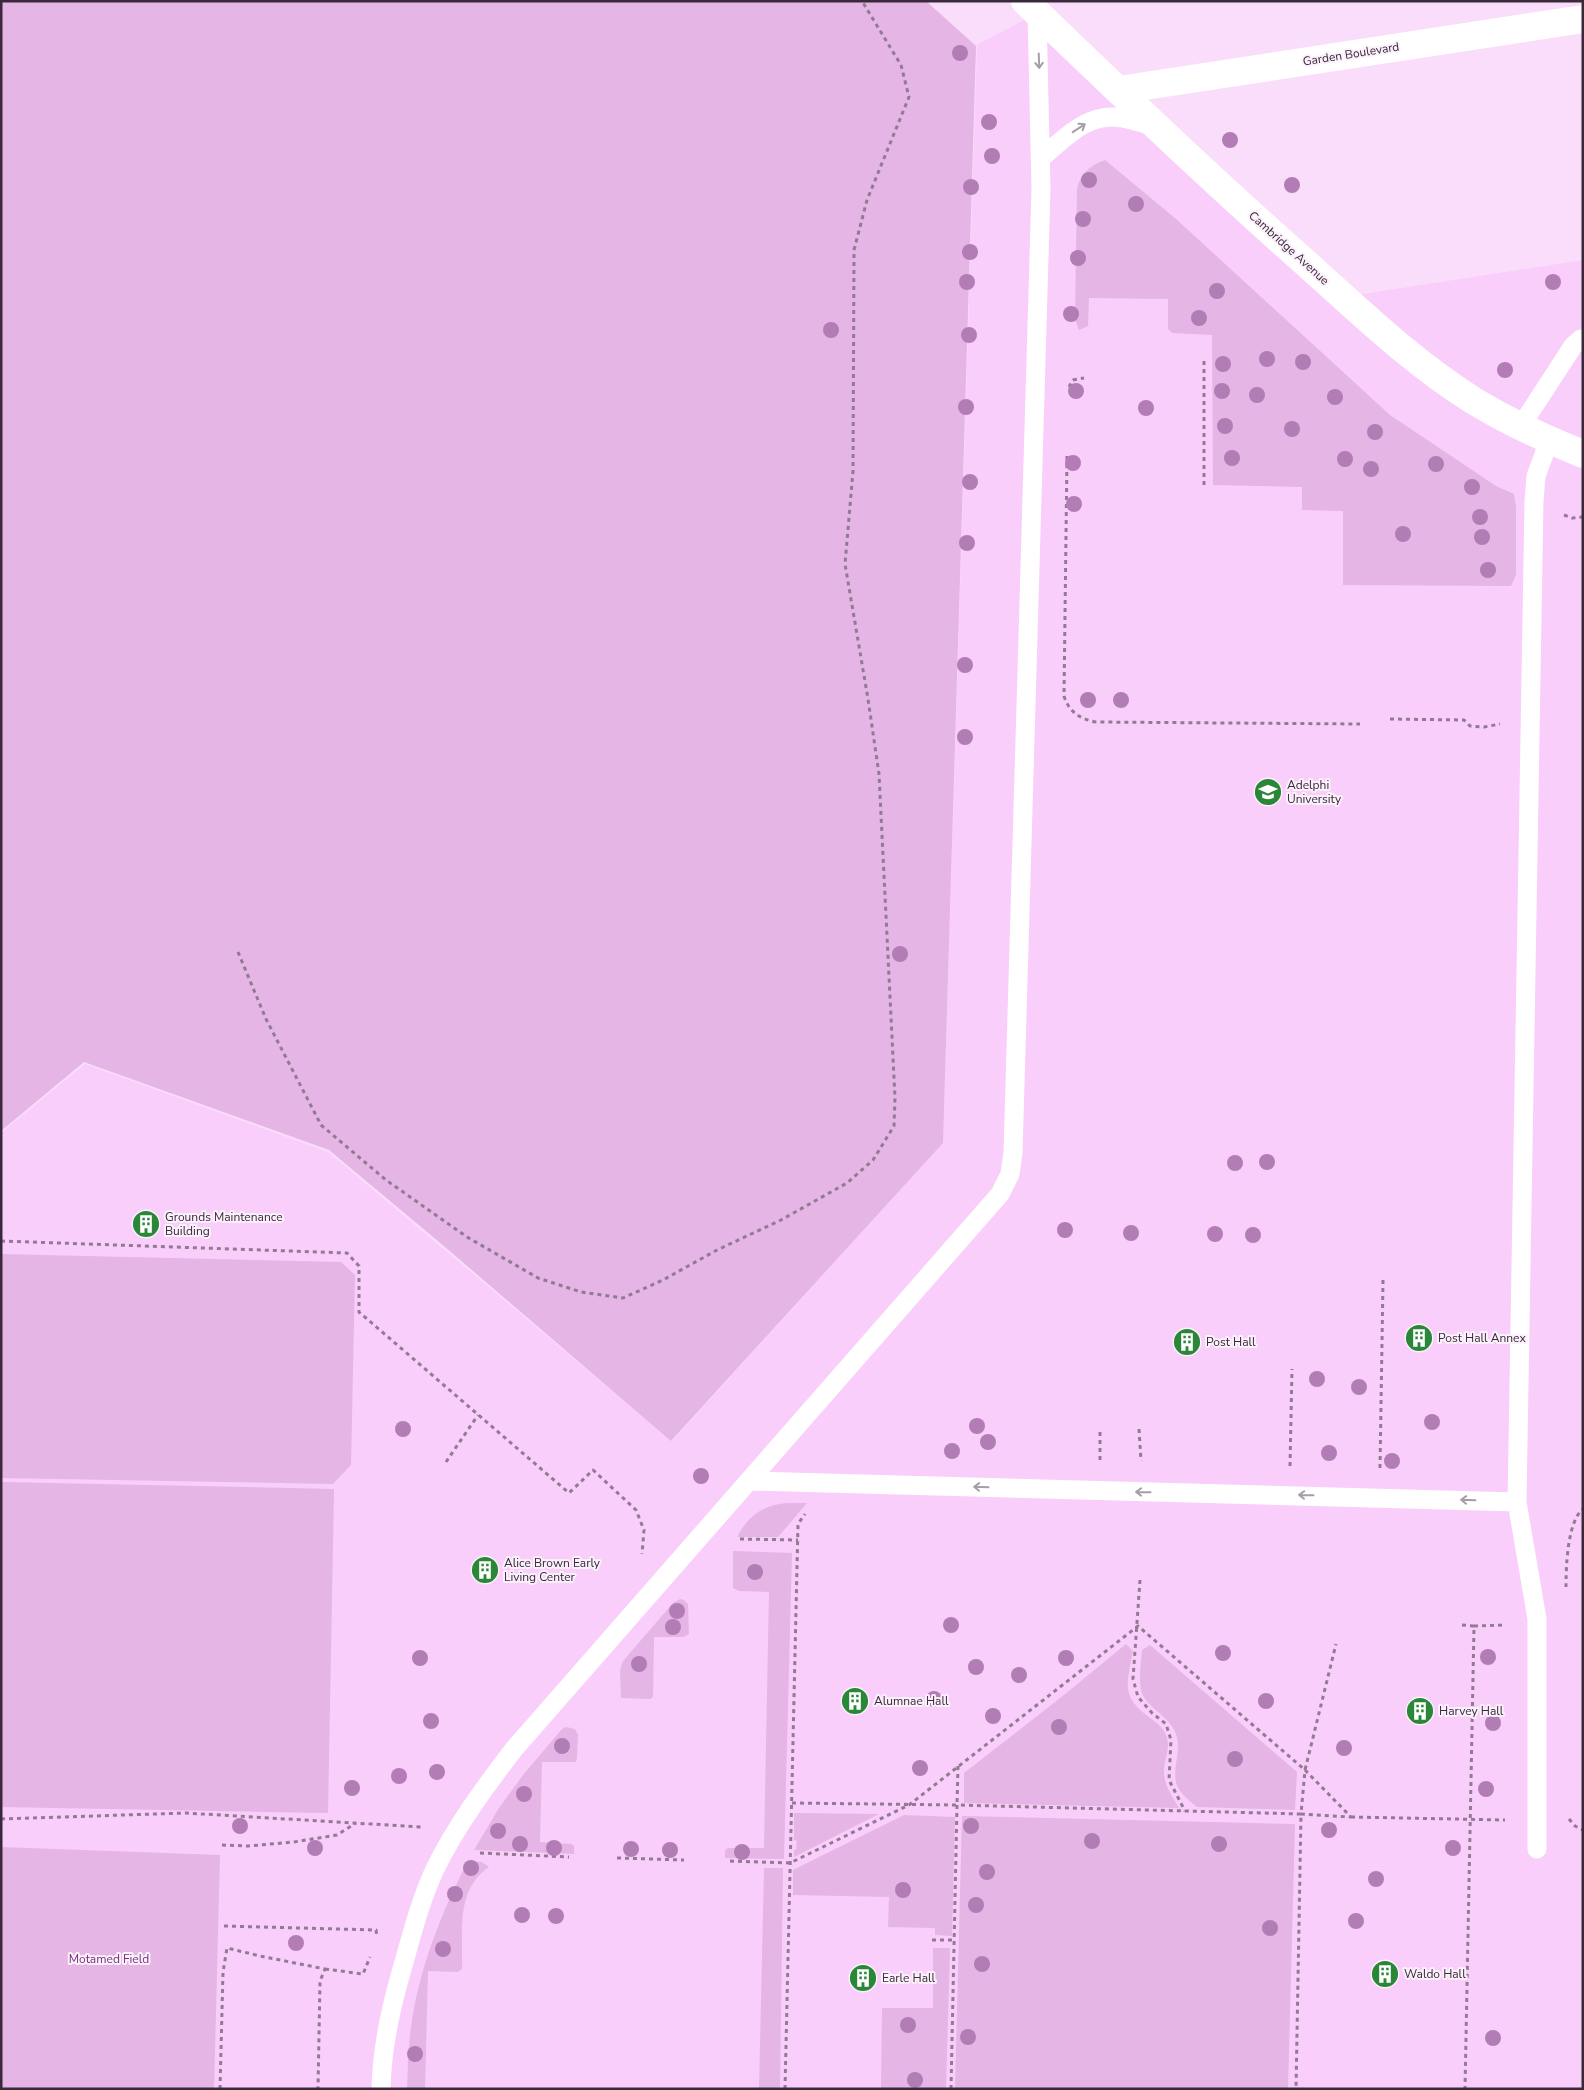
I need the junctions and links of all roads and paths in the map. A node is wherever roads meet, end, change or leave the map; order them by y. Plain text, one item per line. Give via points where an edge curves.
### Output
1 (862, 1) edge
2 (1031, 7) edge
3 (1583, 19) edge
4 (1119, 90) junction
5 (1157, 127) junction
6 (1042, 158) junction
7 (1581, 339) dead end
8 (1204, 357) dead end
9 (1084, 378) dead end
10 (1068, 395) dead end
11 (1521, 426) junction
12 (1549, 441) junction
13 (1067, 453) dead end
14 (1583, 454) edge
15 (1204, 485) dead end
16 (1564, 514) dead end
17 (1583, 517) edge
18 (1390, 719) dead end
19 (1360, 724) dead end
20 (1500, 724) dead end
21 (238, 952) dead end
22 (1, 1241) edge
23 (1383, 1280) dead end
24 (1292, 1369) dead end
25 (478, 1415) junction
26 (1100, 1428) dead end
27 (1139, 1429) dead end
28 (446, 1462) dead end
29 (1100, 1466) dead end
30 (1141, 1467) dead end
31 (749, 1481) junction
32 (1290, 1494) junction
33 (1379, 1496) junction
34 (1517, 1502) junction
35 (798, 1524) dead end
36 (734, 1539) dead end
37 (798, 1540) junction
38 (638, 1562) dead end
39 (1140, 1580) dead end
40 (1512, 1625) dead end
41 (1138, 1626) junction
42 (1462, 1626) dead end
43 (1474, 1626) junction
44 (1336, 1644) dead end
45 (958, 1766) junction
46 (1305, 1770) junction
47 (792, 1803) junction
48 (909, 1805) junction
49 (957, 1805) junction
50 (1185, 1811) junction
51 (1301, 1814) junction
52 (1351, 1817) junction
53 (1471, 1818) junction
54 (1, 1820) edge
55 (1511, 1820) dead end
56 (357, 1823) junction
57 (429, 1828) dead end
58 (222, 1845) dead end
59 (1536, 1849) dead end
60 (478, 1853) dead end
61 (569, 1857) dead end
62 (617, 1858) dead end
63 (684, 1860) dead end
64 (730, 1861) dead end
65 (790, 1863) junction
66 (224, 1926) dead end
67 (377, 1939) dead end
68 (932, 1940) dead end
69 (955, 1940) junction
70 (371, 1955) dead end
71 (324, 1968) junction
72 (220, 2089) edge
73 (318, 2089) edge
74 (381, 2089) edge
75 (785, 2089) edge
76 (951, 2089) edge
77 (1296, 2089) edge
78 (1465, 2089) edge

1 - 21 path via 901,65 909,97 868,200 854,250 853,470 845,564 879,774 894,1098 894,1126 873,1160 847,1182 781,1220 623,1298 572,1290 538,1278 467,1237 386,1180 321,1125 266,1019
2 - 4 street, Cambridge Avenue
2 -> 6 lane
3 - 4 street, Garden Boulevard
4 - 5 street, Cambridge Avenue
6 -> 5 lane via 1093,119 1121,117
5 - 11 street, Cambridge Avenue via 1248,213 1385,334 1474,400
6 - 31 lane via 1014,1133 1010,1174 1000,1194
7 - 11 lane via 1573,346
8 - 15 path
9 - 10 path via 1073,380
11 - 12 street, Cambridge Avenue
12 - 14 street, Cambridge Avenue
12 - 34 lane via 1536,476 1534,501
13 - 19 path via 1064,696 1070,710 1079,717 1096,722
16 - 17 path via 1572,518
18 - 20 path via 1464,720 1470,726 1484,727
22 - 25 path via 347,1253 359,1266 359,1312
23 - 33 path
24 - 32 path
25 - 28 path
25 - 38 path via 569,1493 593,1470 636,1510 644,1530
26 - 29 path
27 - 30 path
32 -> 31 lane
31 - 74 lane via 514,1749 455,1834 424,1892 411,1936 393,2001 382,2062
33 -> 32 lane
34 -> 33 lane
34 - 59 lane via 1537,1619
35 - 37 path
36 - 37 path
37 - 47 path
39 - 41 path
40 - 43 path
41 - 45 path
41 - 46 path
41 - 50 path via 1133,1679 1138,1697 1166,1724 1171,1740 1169,1780
42 - 43 path
43 - 53 path
44 - 46 path
45 - 48 path
45 - 49 path
46 - 51 path
46 - 52 path
47 - 48 path
47 - 65 path
48 - 49 path
48 - 65 path
49 - 50 path
49 - 69 path
50 - 51 path
51 - 52 path
51 - 77 path
52 - 53 path
53 - 55 path
53 - 78 path
54 - 56 path via 186,1813
56 - 57 path
56 - 58 path via 337,1835 257,1845
60 - 61 path
62 - 63 path
64 - 65 path
65 - 75 path
66 - 67 path via 376,1930
68 - 69 path
69 - 76 path
70 - 71 path via 362,1974
71 - 72 path via 227,1948 223,1972
71 - 73 path via 320,1982

